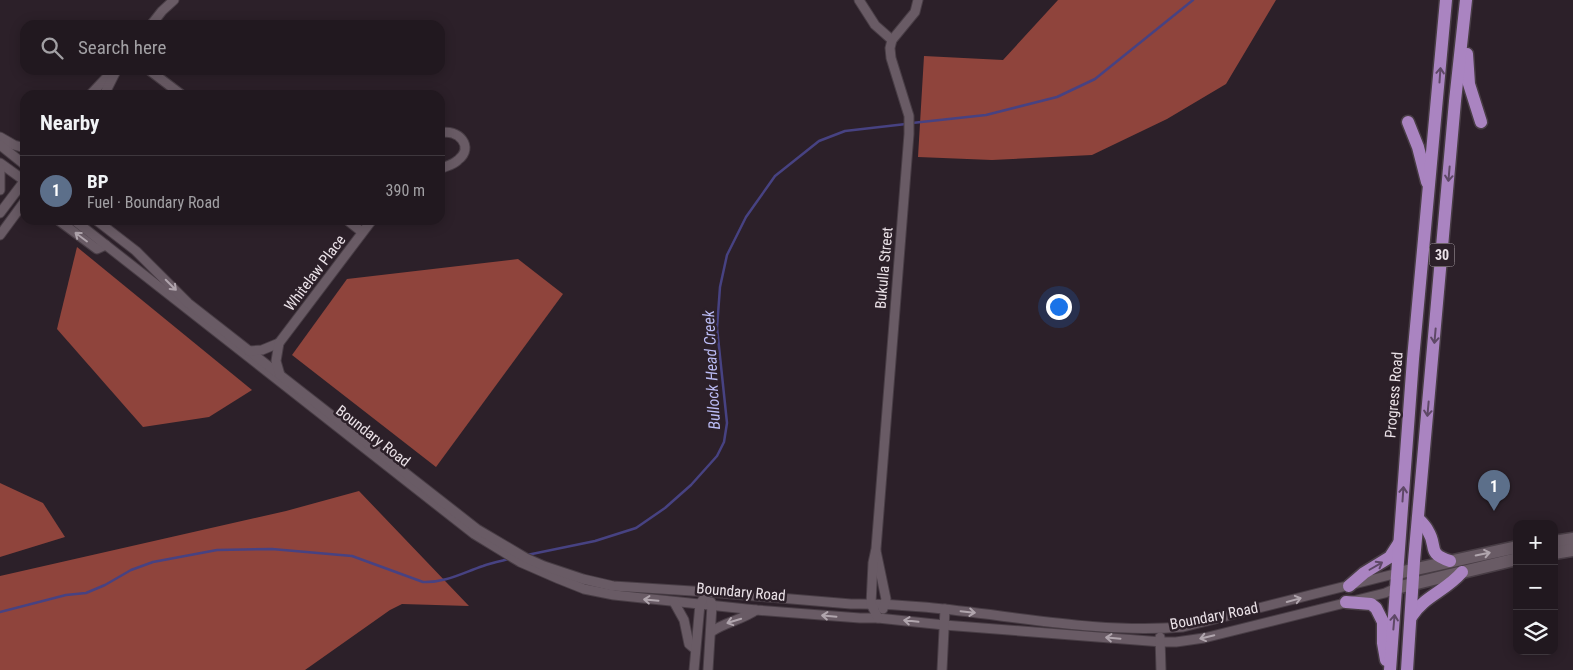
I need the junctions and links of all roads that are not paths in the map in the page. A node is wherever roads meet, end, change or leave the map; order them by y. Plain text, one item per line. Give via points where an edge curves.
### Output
1 (164, 0) edge
2 (174, 0) edge
3 (859, 0) edge
4 (918, 0) edge
5 (1446, 0) edge
6 (1466, 0) edge
7 (162, 11) junction
8 (156, 20) edge
9 (1463, 30) junction
10 (892, 40) junction
11 (111, 75) edge
12 (115, 75) edge
13 (156, 75) edge
14 (95, 90) edge
15 (107, 90) edge
16 (175, 90) edge
17 (1408, 122) dead end
18 (1481, 122) dead end
19 (1436, 123) junction
20 (1454, 125) junction
21 (445, 133) edge
22 (0, 136) edge
23 (0, 146) edge
24 (20, 147) edge
25 (20, 160) edge
26 (0, 162) edge
27 (445, 166) edge
28 (0, 169) edge
29 (20, 177) edge
30 (20, 187) edge
31 (0, 190) edge
32 (1429, 191) junction
33 (0, 212) edge
34 (20, 213) edge
35 (65, 225) edge
36 (80, 225) edge
37 (102, 225) edge
38 (353, 225) edge
39 (368, 225) edge
40 (362, 232) junction
41 (0, 235) edge
42 (106, 245) junction
43 (280, 343) junction
44 (248, 351) junction
45 (280, 376) junction
46 (443, 507) junction
47 (1418, 518) junction
48 (1573, 539) edge
49 (1558, 541) edge
50 (1399, 543) junction
51 (876, 549) junction
52 (1513, 549) edge
53 (1573, 550) edge
54 (1558, 552) edge
55 (1450, 561) junction
56 (1513, 561) edge
57 (1414, 569) junction
58 (1462, 572) junction
59 (1398, 573) junction
60 (561, 576) junction
61 (1413, 584) junction
62 (1349, 586) junction
63 (1396, 588) junction
64 (708, 592) junction
65 (674, 602) junction
66 (1346, 602) junction
67 (700, 604) junction
68 (871, 604) junction
69 (712, 605) junction
70 (885, 605) junction
71 (945, 609) junction
72 (756, 610) junction
73 (1411, 617) junction
74 (878, 618) junction
75 (944, 625) junction
76 (1159, 629) junction
77 (711, 632) junction
78 (1162, 642) junction
79 (696, 649) junction
80 (694, 670) edge
81 (708, 670) edge
82 (942, 670) edge
83 (1161, 670) edge
84 (1389, 670) edge
85 (1406, 670) edge

1 - 7 street
2 - 7 street
3 - 10 street via 875,25
4 - 10 street via 915,12
19 -> 5 main road, Progress Road / 30
6 - 9 main road, 30
7 - 8 street
9 - 18 main road via 1468,40 1469,84
9 - 20 main road, 30
10 - 51 street, Bukulla Street via 891,58 909,116 909,134
11 - 14 street
12 - 15 street
13 - 16 street
17 - 32 main road
19 - 20 main road
19 - 32 main road, Progress Road / 30
20 -> 47 main road, 30
21 - 27 street via 458,135 465,148 459,160
22 - 24 street
23 - 25 street
26 - 29 street
28 - 31 street
30 - 33 street
50 -> 32 main road, Progress Road / 30
34 - 41 street
42 -> 35 street via 97,249
36 - 42 street, Boundary Road
37 -> 44 street, Boundary Road
38 - 40 street
39 - 40 street, Whitelaw Place
40 - 43 street, Whitelaw Place
42 - 46 street, Boundary Road
43 - 44 street
43 - 45 street via 276,361
44 - 45 street, Boundary Road
45 - 46 street, Boundary Road
46 - 60 street, Boundary Road via 501,544
47 - 55 main road via 1429,532 1434,552
47 - 57 main road, 30
48 - 49 main road
50 - 59 main road, Progress Road / 30
62 -> 50 main road via 1390,557
51 - 68 street, Bukulla Street
51 - 70 street, Bukulla Street
55 -> 52 main road, Boundary Road
53 - 54 main road
55 - 57 main road, Boundary Road
56 - 58 main road, Boundary Road
57 - 59 main road, Boundary Road
57 - 61 main road, 30
58 - 61 main road, Boundary Road
58 - 73 main road via 1453,583 1424,600
59 - 62 street, Boundary Road
59 - 63 main road, Progress Road / 30
60 - 64 street, Boundary Road via 613,586
65 -> 60 street, Boundary Road via 614,596 584,588
61 - 63 main road, Boundary Road
61 - 73 main road, 30
76 -> 62 street, Boundary Road via 1201,623
63 - 66 street, Boundary Road
84 -> 63 main road, Progress Road / 30
64 - 67 street
64 - 68 street, Boundary Road
64 - 69 street
65 - 67 street, Boundary Road
65 - 79 street via 684,620 690,644
66 -> 78 street, Boundary Road via 1204,638
66 - 84 main road via 1372,604 1379,612
67 - 69 street, Boundary Road
67 - 79 street
68 - 70 street, Boundary Road
68 - 74 street, Bukulla Street
69 - 72 street, Boundary Road
69 - 77 street
70 - 71 street, Boundary Road
70 - 74 street
71 - 75 street
71 -> 76 street, Boundary Road via 1114,628
74 -> 72 street, Boundary Road
72 -> 77 street
73 - 85 main road, 30
75 -> 74 street, Boundary Road
78 -> 75 street, Boundary Road
75 - 82 street
76 - 78 street
77 - 81 street
78 - 83 street
79 - 80 street

